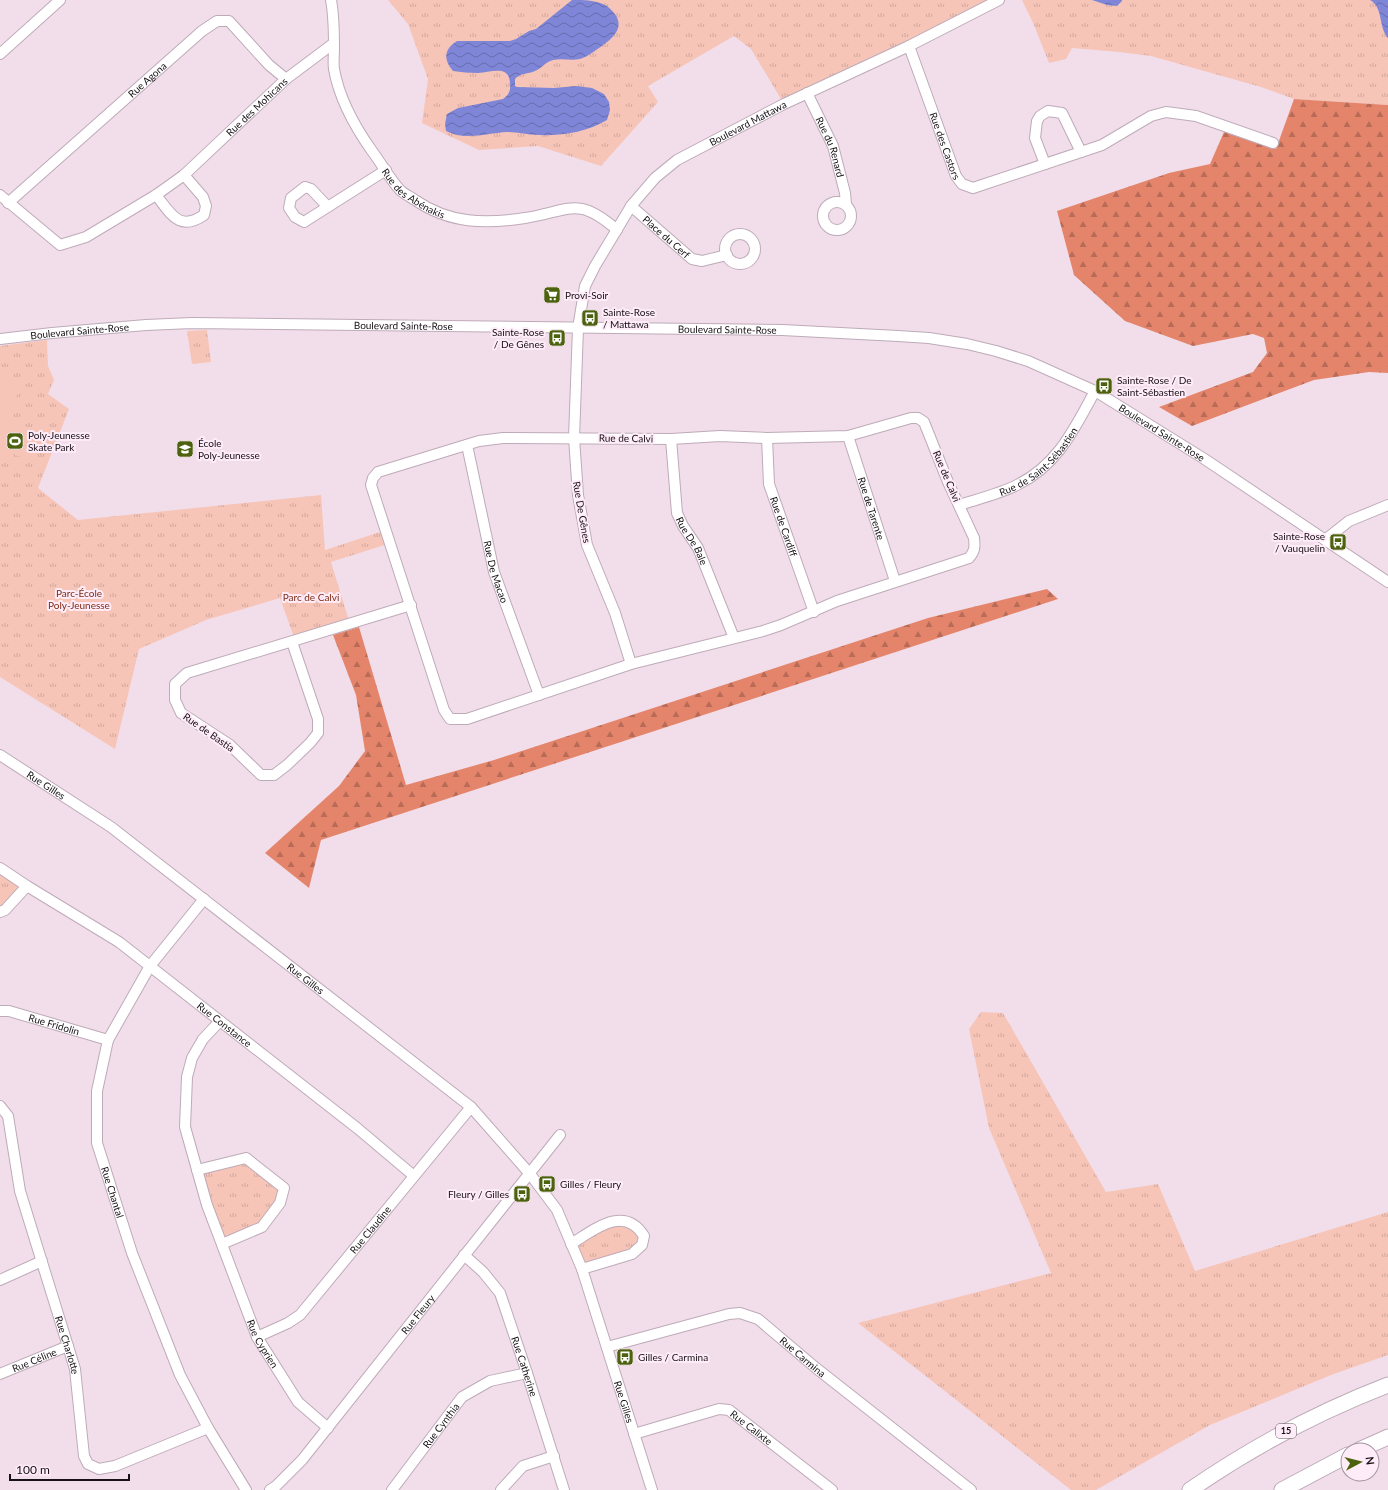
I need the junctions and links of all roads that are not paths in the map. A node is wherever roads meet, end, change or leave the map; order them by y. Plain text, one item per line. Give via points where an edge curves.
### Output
1 (60, 0) edge
2 (331, 0) edge
3 (999, 0) edge
4 (334, 43) junction
5 (909, 46) junction
6 (0, 54) edge
7 (286, 80) junction
8 (807, 93) junction
9 (1274, 143) dead end
10 (1081, 152) junction
11 (1045, 164) junction
12 (386, 170) junction
13 (184, 175) junction
14 (0, 194) edge
15 (156, 196) junction
16 (8, 203) junction
17 (846, 204) dead end
18 (631, 206) junction
19 (328, 207) dead end
20 (617, 230) junction
21 (728, 255) dead end
22 (578, 328) junction
23 (0, 339) edge
24 (1095, 391) junction
25 (848, 436) junction
26 (574, 438) junction
27 (767, 438) junction
28 (671, 439) junction
29 (467, 445) junction
30 (959, 505) junction
31 (1388, 505) edge
32 (1325, 540) junction
33 (895, 581) junction
34 (1388, 582) edge
35 (411, 605) junction
36 (814, 612) junction
37 (734, 638) junction
38 (292, 642) junction
39 (631, 664) junction
40 (539, 695) junction
41 (0, 755) edge
42 (0, 868) edge
43 (27, 886) junction
44 (204, 899) junction
45 (0, 912) edge
46 (150, 966) junction
47 (0, 1010) edge
48 (220, 1021) junction
49 (108, 1040) junction
50 (0, 1106) edge
51 (471, 1107) junction
52 (560, 1135) dead end
53 (197, 1170) junction
54 (530, 1174) junction
55 (414, 1176) junction
56 (222, 1244) junction
57 (571, 1244) junction
58 (464, 1255) junction
59 (42, 1261) junction
60 (582, 1269) junction
61 (0, 1280) edge
62 (257, 1337) junction
63 (68, 1346) junction
64 (607, 1347) junction
65 (527, 1372) junction
66 (0, 1374) edge
67 (1388, 1385) edge
68 (208, 1428) junction
69 (328, 1428) junction
70 (634, 1434) junction
71 (1388, 1437) edge
72 (1377, 1442) edge
73 (554, 1456) junction
74 (1340, 1459) edge
75 (246, 1490) edge
76 (270, 1490) edge
77 (392, 1490) edge
78 (501, 1490) edge
79 (564, 1490) edge
80 (652, 1490) edge
81 (832, 1490) edge
82 (971, 1490) edge
83 (1190, 1490) edge
84 (1282, 1490) edge

1 - 6 street
2 - 4 street, Rue des Abénakis via 334,14
3 - 5 street, Boulevard Mattawa
4 - 7 street, Rue des Mohicans
4 - 12 street, Rue des Abénakis via 334,68 341,95 360,134
5 - 8 street, Boulevard Mattawa
5 - 11 street, Rue des Castors via 956,176 962,184 973,188
7 - 13 street, Rue des Mohicans
7 - 16 street, Rue Agona via 269,66 229,21 217,20
8 - 17 street, Rue du Renard via 833,146
8 - 18 street, Boulevard Mattawa via 677,160 655,178
9 - 10 street, Rue des Castors via 1196,116 1166,112 1151,116 1102,145
10 - 11 street, Rue des Castors
10 - 11 street via 1062,113 1048,111 1037,121 1035,138
12 - 19 street
12 - 20 street, Rue des Abénakis via 401,190 426,207 449,218 499,222 577,208 602,217
13 - 15 street, Rue des Mohicans
13 - 15 street via 203,197 206,206 204,215 187,222 176,220
14 - 16 street, Rue des Mohicans
15 - 16 street, Rue des Mohicans via 86,237 60,245
18 - 20 street, Boulevard Mattawa
18 - 21 street, Place du Cerf via 692,259 702,261
20 - 22 street, Boulevard Mattawa via 585,286
22 - 23 street, Boulevard Sainte-Rose via 182,323
22 - 24 street, Boulevard Sainte-Rose via 782,330 929,338 996,351 1035,364
22 - 26 street, Rue De Gênes
24 - 30 street, Rue de Saint-Sébastien via 1068,440 1044,468 1016,486
24 - 32 street, Boulevard Sainte-Rose via 1203,458
25 - 27 street, Rue de Calvi
25 - 30 street, Rue de Calvi via 918,418 924,422
25 - 33 street, Rue de Tarente
26 - 28 street, Rue de Calvi
26 - 29 street, Rue de Calvi via 503,438
26 - 39 street, Rue De Gênes via 578,495 587,544 615,613
27 - 28 street, Rue de Calvi via 720,436
27 - 36 street, Rue de Cardiff via 769,484
28 - 37 street, Rue De Bale via 677,513 698,548
29 - 35 street, Rue de Calvi via 378,472 372,478 371,484
29 - 40 street, Rue De Macao via 494,572
30 - 33 street, Rue de Calvi via 974,538 974,552 969,558
31 - 32 street via 1349,521
32 - 34 street, Boulevard Sainte-Rose
33 - 36 street, Rue de Calvi
35 - 38 street, Rue de Bastia
35 - 40 street, Rue de Calvi via 444,710 450,719 467,719
36 - 37 street, Rue de Calvi via 763,631
37 - 39 street, Rue de Calvi
38 - 38 street, Rue de Bastia via 187,673 175,684 175,700 181,713 230,745 261,774 274,775 318,733 318,719
39 - 40 street, Rue de Calvi
41 - 44 street, Rue Gilles via 111,827
42 - 43 street, Rue Constance
43 - 45 street via 5,910
43 - 46 street, Rue Constance via 119,942
44 - 46 street, Rue Chantal
44 - 51 street, Rue Gilles
46 - 48 street, Rue Constance
46 - 49 street, Rue Chantal
47 - 49 street, Rue Fridolin
48 - 53 street, Rue Cyprien via 203,1039 192,1058 187,1077 185,1127
48 - 55 street, Rue Constance
49 - 68 street, Rue Chantal via 97,1091 97,1143 132,1253 180,1375
50 - 59 street, Rue Charlotte via 8,1116 20,1190
51 - 54 street, Rue Gilles
51 - 55 street, Rue Claudine
52 - 54 street, Rue Fleury
53 - 56 street, Rue Cyprien
53 - 56 street via 246,1158 284,1188 280,1203 262,1227
54 - 57 street, Rue Gilles via 556,1210
54 - 58 street, Rue Fleury
55 - 62 street, Rue Claudine via 300,1314 288,1323
56 - 62 street, Rue Cyprien
57 - 60 street, Rue Gilles
57 - 60 street via 607,1223 624,1220 638,1227 644,1236 642,1246 632,1254
58 - 65 street, Rue Catherine via 483,1272 500,1293
58 - 69 street, Rue Fleury
59 - 61 street
59 - 63 street, Rue Charlotte
60 - 64 street, Rue Gilles
62 - 69 street, Rue Cyprien via 298,1402
63 - 66 street, Rue Céline
63 - 68 street, Rue Charlotte via 75,1369 84,1456 88,1464 99,1469 115,1466
64 - 70 street, Rue Gilles
64 - 82 street, Rue Carmina via 729,1314 740,1313 758,1319
65 - 73 street, Rue Catherine
65 - 77 street, Rue Cynthia via 490,1381 462,1398
67 - 83 highway, 15 via 1327,1410 1279,1435 1246,1453
68 - 75 street, Rue Chantal
69 - 76 street, Rue Fleury via 302,1460
70 - 80 street, Rue Gilles
70 - 81 street, Rue Calixte via 719,1409 729,1410
71 - 72 highway
73 - 78 street via 523,1466
73 - 79 street, Rue Catherine
74 - 84 highway

